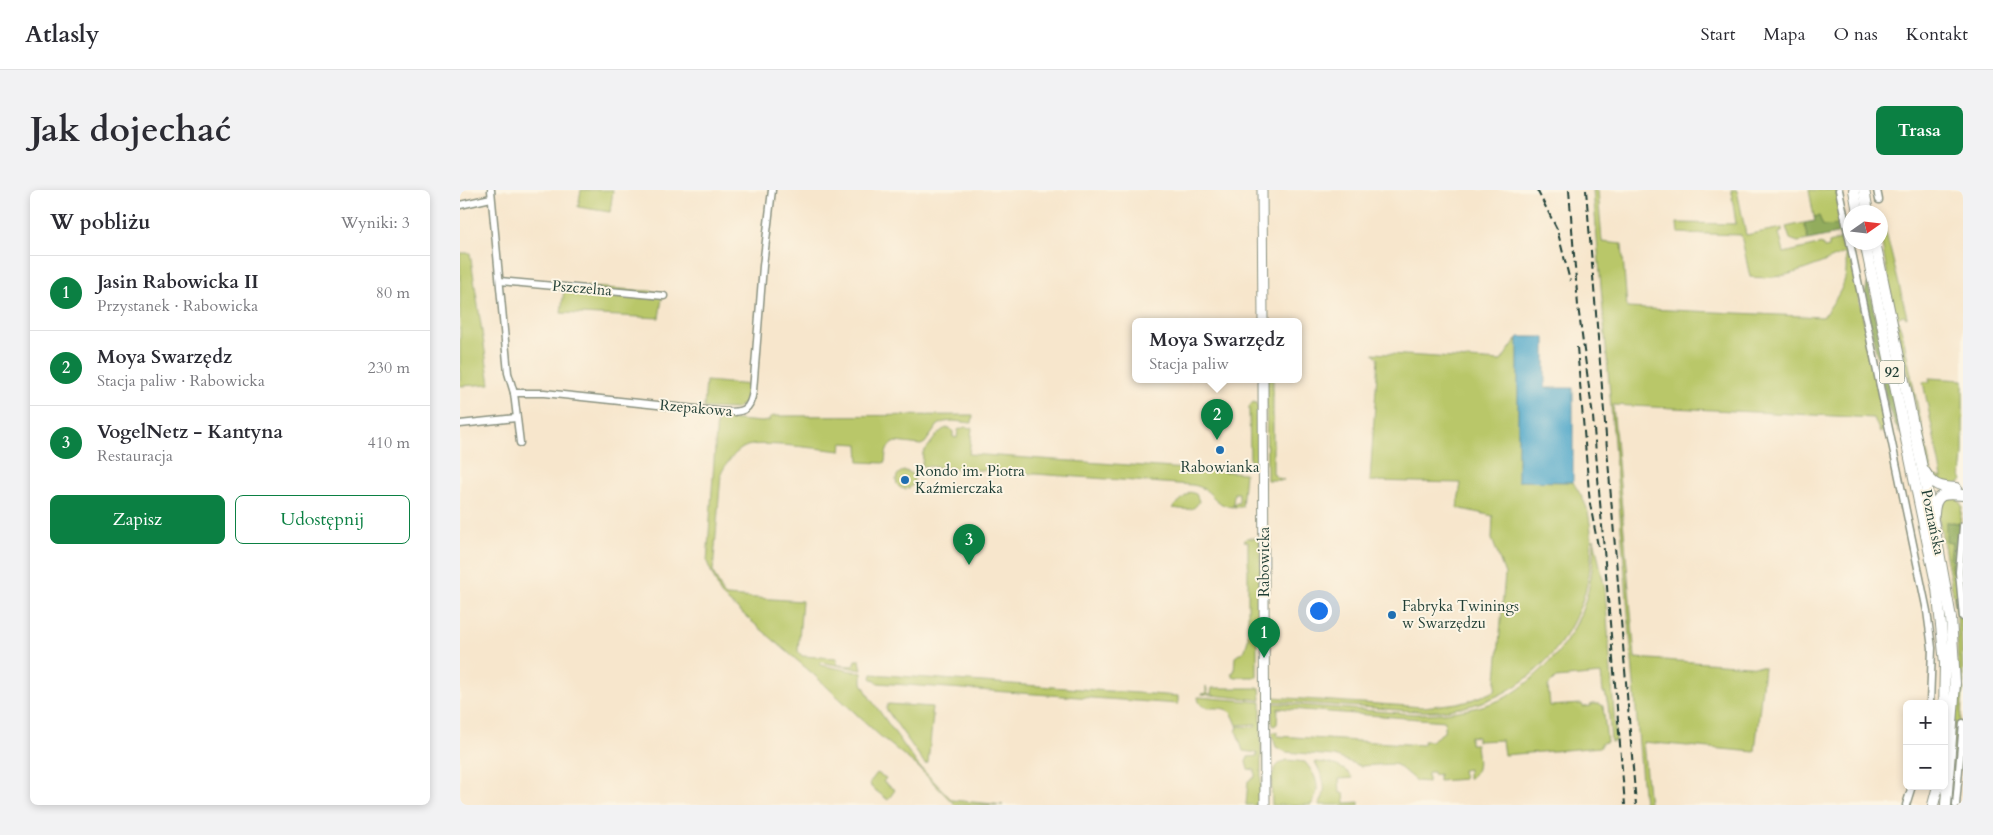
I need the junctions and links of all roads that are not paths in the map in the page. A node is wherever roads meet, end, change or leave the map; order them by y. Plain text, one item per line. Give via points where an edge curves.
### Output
1 (490, 190) edge
2 (772, 190) edge
3 (1262, 190) edge
4 (1839, 190) edge
5 (1854, 190) edge
6 (1864, 190) edge
7 (1877, 190) edge
8 (492, 198) junction
9 (1879, 200) dead end
10 (460, 205) edge
11 (1857, 205) edge
12 (1867, 205) edge
13 (1867, 250) edge
14 (1877, 250) edge
15 (500, 281) junction
16 (664, 296) dead end
17 (1263, 318) edge
18 (1263, 383) edge
19 (514, 393) junction
20 (516, 418) junction
21 (460, 424) edge
22 (520, 443) dead end
23 (1921, 464) junction
24 (1963, 488) edge
25 (1963, 495) edge
26 (1934, 525) junction
27 (1963, 526) edge
28 (1962, 539) edge
29 (1963, 617) edge
30 (1930, 700) edge
31 (1945, 700) edge
32 (1963, 723) edge
33 (1911, 790) edge
34 (1937, 790) edge
35 (1264, 805) edge
36 (1906, 805) edge
37 (1935, 805) edge
38 (1946, 805) edge
39 (1956, 805) edge

1 - 8 street
2 - 19 street, Rzepakowa via 752,401 746,408 740,412 724,412 544,393
3 - 17 street
4 - 30 street via 1927,611 1932,668
5 - 11 main road
6 - 12 main road
7 - 9 street
8 - 10 street
8 - 15 street
13 - 31 main road, Poznańska / 92 via 1937,588 1946,663
14 - 23 main road, Poznańska / 92
15 - 16 street, Pszczelna
15 - 19 street via 508,373
18 - 35 street, Rabowicka
19 - 20 street
20 - 21 street
20 - 22 street
23 - 24 main road via 1938,487
23 - 26 main road, Poznańska / 92
25 - 26 main road via 1946,494 1937,499
26 - 38 main road, Poznańska / 92 via 1949,602 1955,660
27 - 28 street
28 - 29 street via 1959,572
32 - 39 street
33 - 36 street
34 - 37 main road

